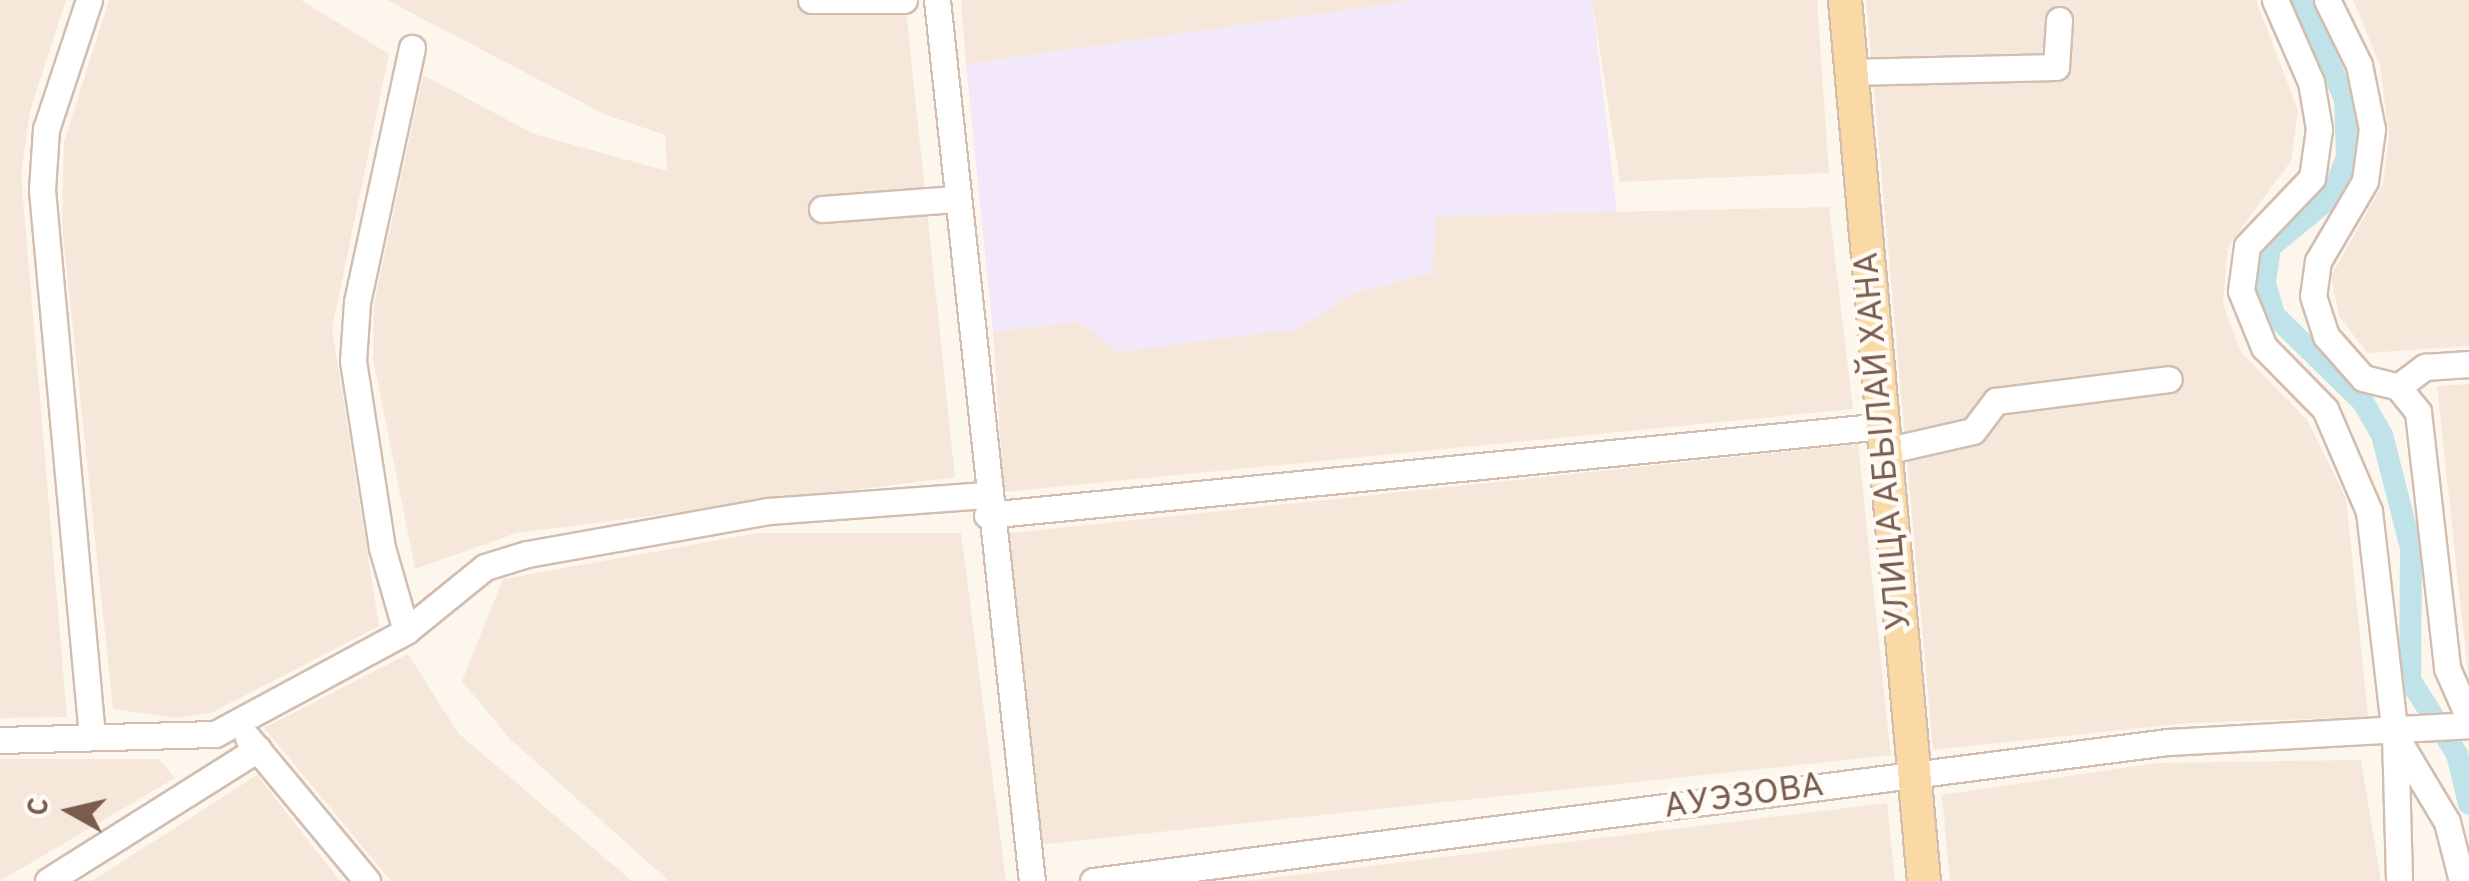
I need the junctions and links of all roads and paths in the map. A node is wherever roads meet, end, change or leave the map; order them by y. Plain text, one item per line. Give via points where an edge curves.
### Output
1 (90, 0) edge
2 (811, 0) edge
3 (904, 0) edge
4 (936, 0) edge
5 (1844, 0) edge
6 (2275, 0) edge
7 (2327, 0) edge
8 (2058, 20) dead end
9 (412, 48) dead end
10 (1851, 72) junction
11 (956, 198) junction
12 (822, 208) dead end
13 (2469, 364) edge
14 (2169, 379) dead end
15 (2398, 387) junction
16 (1884, 438) junction
17 (986, 505) junction
18 (406, 631) junction
19 (2469, 721) edge
20 (235, 723) junction
21 (2396, 734) junction
22 (92, 736) junction
23 (0, 740) edge
24 (258, 749) junction
25 (1914, 772) junction
26 (48, 881) edge
27 (366, 881) edge
28 (1032, 881) edge
29 (1093, 881) edge
30 (1924, 881) edge
31 (2400, 881) edge
32 (2462, 881) edge

1 - 22 street via 46,128 42,190
2 - 3 street
4 - 11 street
5 - 10 main road, УЛИЦА АБЫЛАЙ ХАНА
6 - 21 street via 2311,82 2319,129 2312,178 2248,246 2241,291 2264,347 2326,408 2352,456 2368,510
7 - 15 street via 2360,65 2372,129 2364,181 2318,261 2312,296 2326,336 2363,378
8 - 10 street via 2056,66
9 - 18 street via 357,302 353,362 382,548
10 - 16 main road, УЛИЦА АБЫЛАЙ ХАНА
11 - 12 street
11 - 17 street
13 - 15 street via 2425,367
14 - 16 street via 1996,400 1973,431
15 - 19 street via 2418,412 2447,668
16 - 17 street
16 - 25 main road, УЛИЦА АБЫЛАЙ ХАНА
17 - 18 street via 768,511 527,554 438,597
17 - 28 street
18 - 20 street
19 - 21 street, АУЭЗОВА
20 - 22 street via 180,741
20 - 24 street
21 - 25 street, АУЭЗОВА via 2168,742
21 - 31 street
21 - 32 street via 2448,822
22 - 23 street
24 - 26 street
24 - 27 street
25 - 29 street, АУЭЗОВА
25 - 30 main road, УЛИЦА АБЫЛАЙ ХАНА

